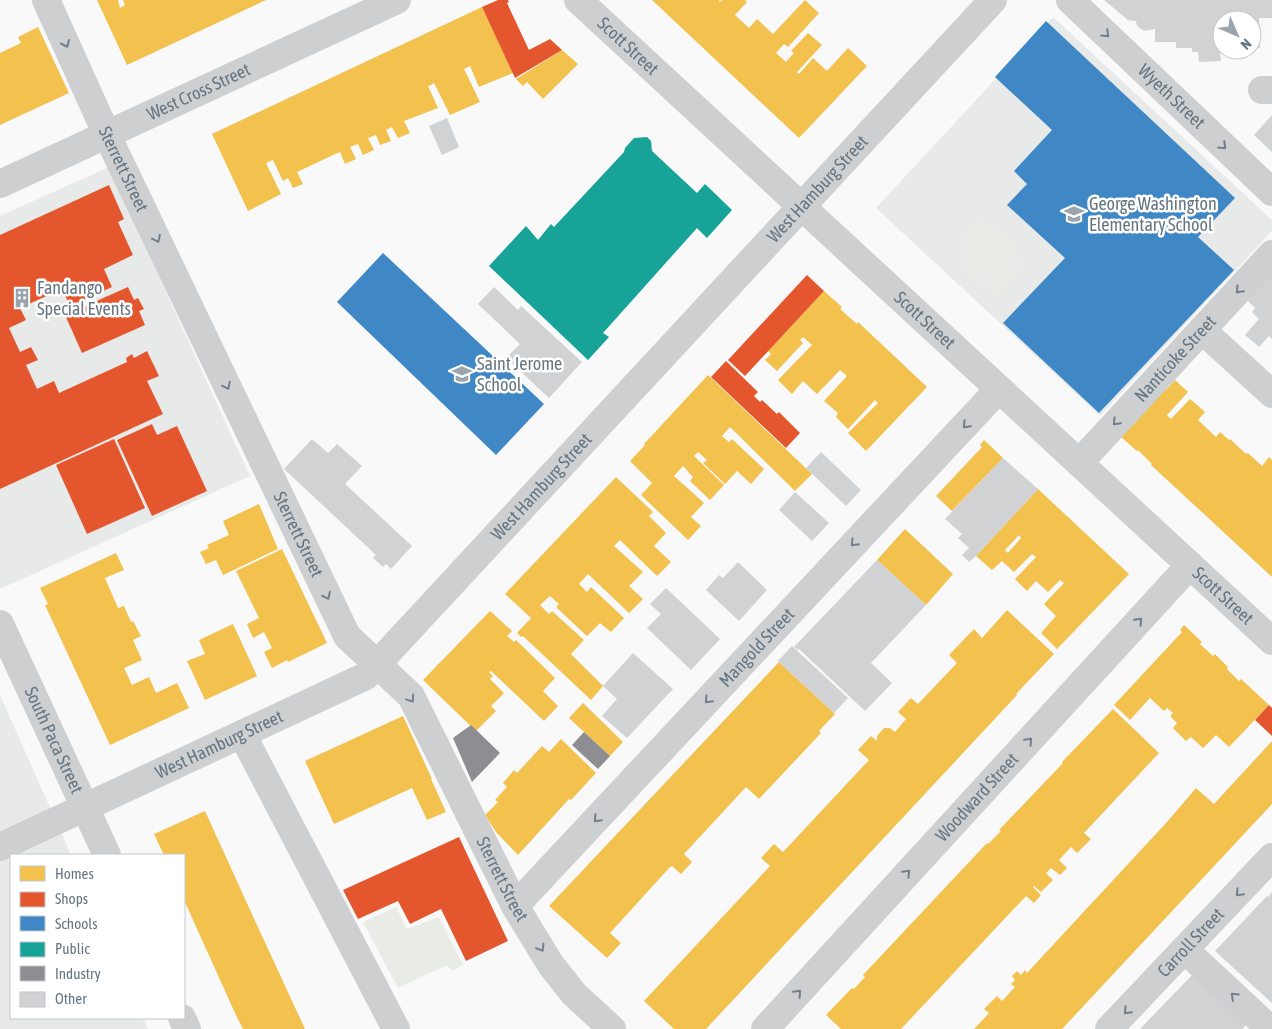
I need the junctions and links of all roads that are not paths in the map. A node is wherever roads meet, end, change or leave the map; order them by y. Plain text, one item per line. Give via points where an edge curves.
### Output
1 (46, 0) edge
2 (397, 0) edge
3 (578, 0) edge
4 (993, 0) edge
5 (1070, 0) edge
6 (106, 134) junction
7 (0, 184) edge
8 (1272, 192) edge
9 (802, 207) junction
10 (1272, 254) edge
11 (1202, 330) junction
12 (999, 389) junction
13 (1272, 394) edge
14 (1078, 462) junction
15 (1190, 565) junction
16 (0, 624) edge
17 (1272, 641) edge
18 (377, 664) junction
19 (242, 734) junction
20 (85, 808) junction
21 (0, 847) edge
22 (107, 854) edge
23 (1272, 857) edge
24 (515, 906) junction
25 (1185, 950) junction
26 (396, 1029) edge
27 (612, 1029) edge
28 (765, 1029) edge
29 (1109, 1029) edge
30 (1270, 1029) edge

1 -> 6 street, Sterrett Street
2 - 6 street, West Cross Street
3 - 9 street, Scott Street
4 - 9 street, West Hamburg Street
5 -> 8 street, Wyeth Street
6 - 7 street, West Cross Street
6 -> 18 street, Sterrett Street via 347,636
9 - 12 street, Scott Street
9 - 18 street, West Hamburg Street
10 -> 11 street, Nanticoke Street
11 - 13 street
11 -> 14 street, Nanticoke Street
12 - 14 street, Scott Street
12 -> 24 street, Mangold Street
14 - 15 street, Scott Street
15 - 17 street, Scott Street
28 -> 15 street, Woodward Street
16 - 20 street, South Paca Street
18 - 19 street, West Hamburg Street via 366,676
18 -> 24 street, Sterrett Street via 411,696
19 - 20 street, West Hamburg Street
19 - 26 street
20 - 21 street, West Hamburg Street
20 - 22 street, South Paca Street
23 -> 25 street, Carroll Street
24 -> 27 street, Sterrett Street via 551,965 574,994
25 -> 29 street, Carroll Street
30 -> 25 street

